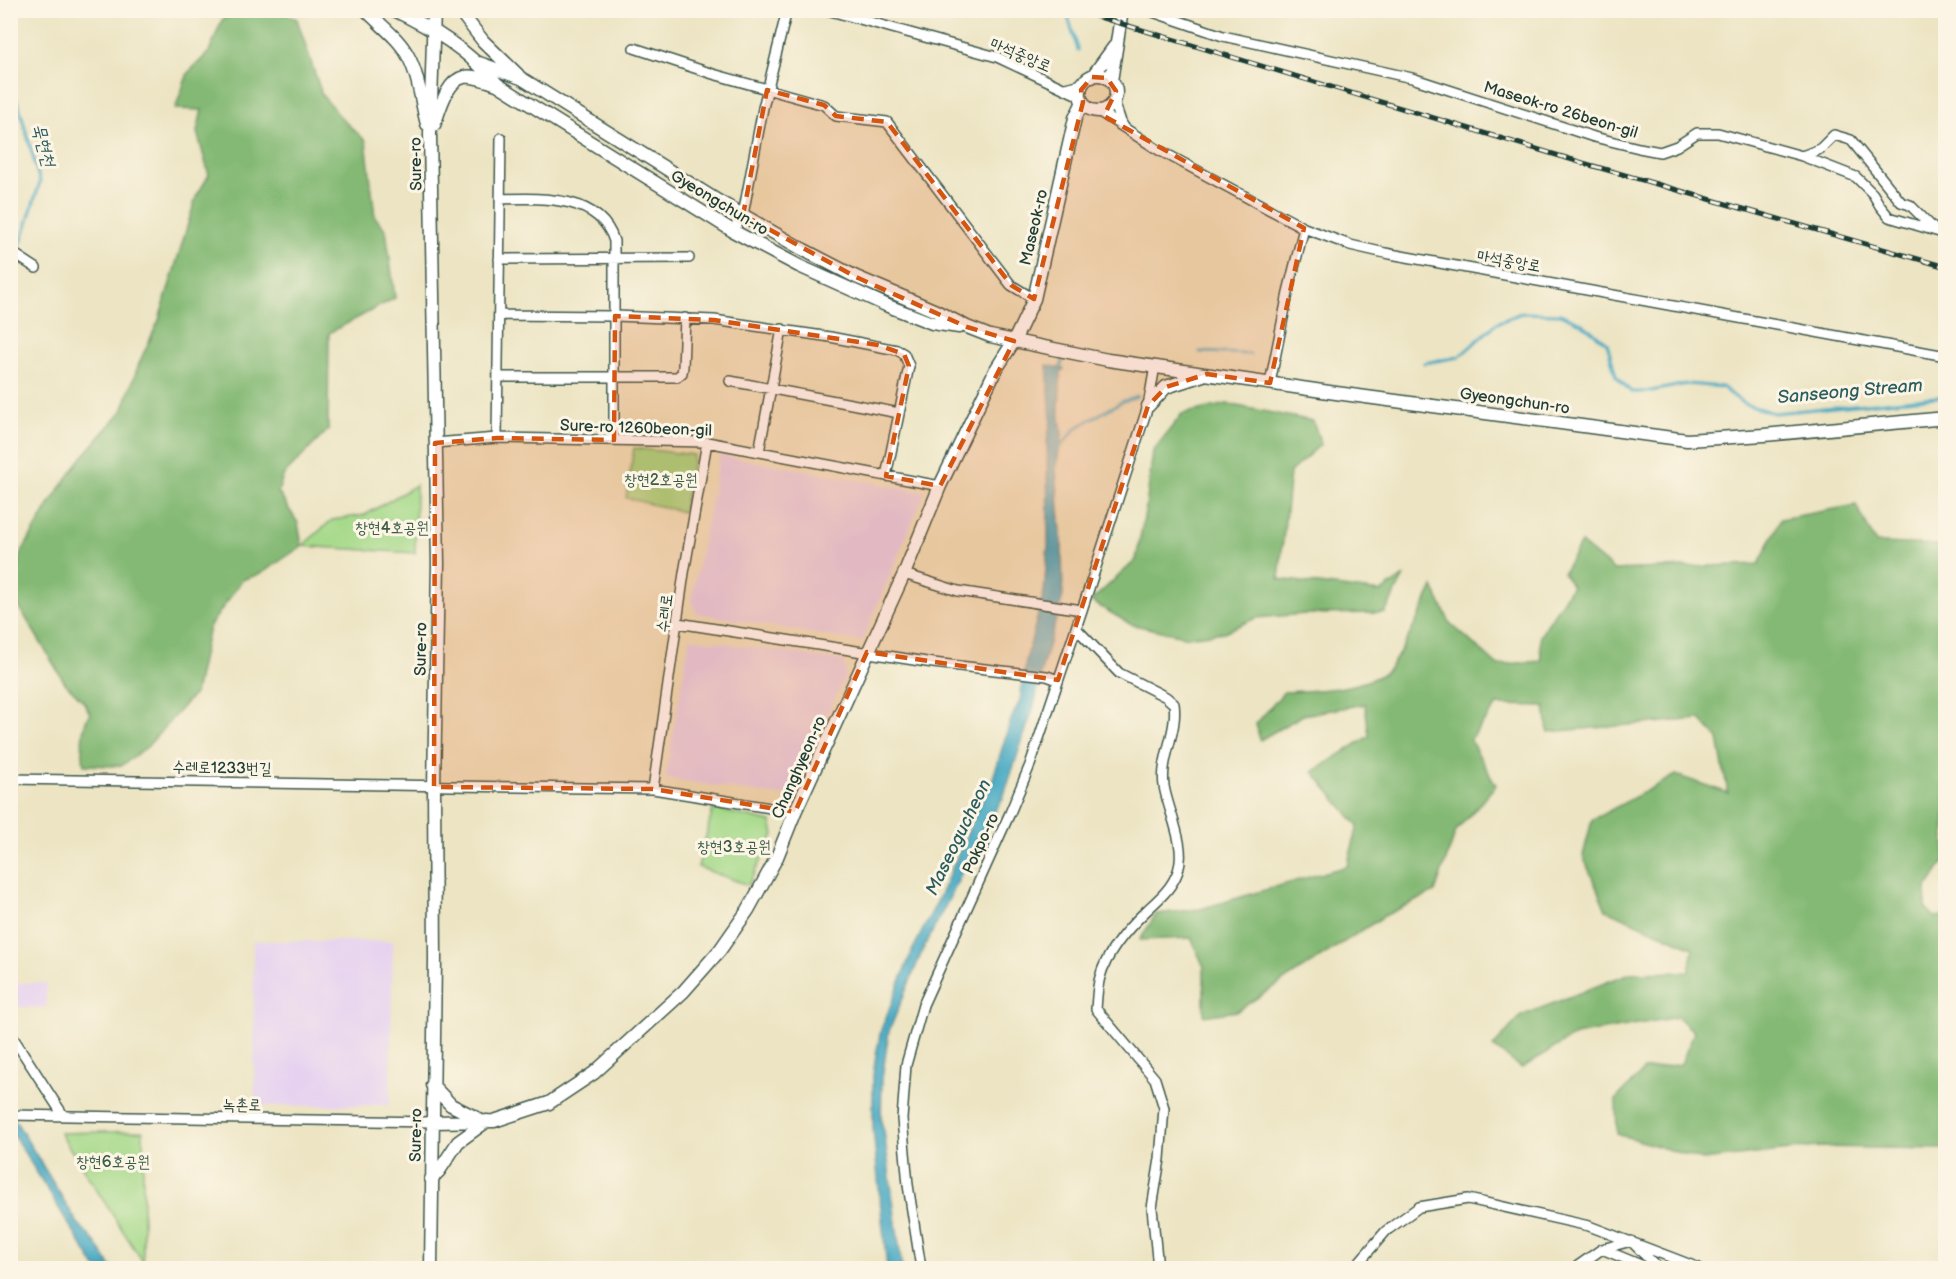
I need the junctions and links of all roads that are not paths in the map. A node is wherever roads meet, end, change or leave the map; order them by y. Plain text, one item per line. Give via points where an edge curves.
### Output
1 (366, 10) edge
2 (394, 10) edge
3 (434, 10) edge
4 (459, 10) edge
5 (787, 10) edge
6 (827, 10) edge
7 (1122, 10) edge
8 (1147, 10) edge
9 (435, 31) junction
10 (1115, 46) junction
11 (634, 48) dead end
12 (479, 63) junction
13 (521, 78) junction
14 (1112, 81) junction
15 (497, 84) junction
16 (767, 90) junction
17 (1084, 90) junction
18 (1114, 102) junction
19 (1098, 111) junction
20 (1127, 131) junction
21 (430, 134) junction
22 (501, 138) dead end
23 (1802, 156) junction
24 (500, 199) junction
25 (743, 215) junction
26 (1304, 228) junction
27 (1935, 230) junction
28 (733, 231) junction
29 (1946, 234) edge
30 (10, 251) edge
31 (689, 258) dead end
32 (499, 259) junction
33 (614, 259) junction
34 (34, 267) dead end
35 (1034, 299) junction
36 (499, 315) junction
37 (615, 316) junction
38 (685, 318) junction
39 (967, 327) junction
40 (782, 329) junction
41 (1014, 341) junction
42 (1946, 356) edge
43 (1155, 366) junction
44 (1207, 374) junction
45 (498, 377) junction
46 (615, 377) junction
47 (730, 381) dead end
48 (1270, 383) junction
49 (772, 388) junction
50 (1148, 405) junction
51 (899, 413) junction
52 (1946, 418) edge
53 (497, 438) junction
54 (614, 440) junction
55 (707, 442) junction
56 (435, 443) junction
57 (759, 452) junction
58 (886, 476) junction
59 (940, 486) junction
60 (904, 574) junction
61 (1082, 610) junction
62 (678, 623) junction
63 (1076, 628) junction
64 (867, 652) junction
65 (1058, 680) junction
66 (10, 779) edge
67 (434, 787) junction
68 (653, 789) junction
69 (795, 812) junction
70 (10, 1033) edge
71 (432, 1086) junction
72 (10, 1115) edge
73 (63, 1115) junction
74 (487, 1121) junction
75 (431, 1122) junction
76 (431, 1179) junction
77 (1631, 1241) junction
78 (1602, 1250) junction
79 (431, 1269) edge
80 (921, 1269) edge
81 (1158, 1269) edge
82 (1354, 1269) edge
83 (1575, 1269) edge
84 (1648, 1269) edge
85 (1658, 1269) edge
86 (1699, 1269) edge

1 - 21 street via 408,56
2 - 9 street, Gyeongchun-ro
3 - 9 street, Sure-ro
4 - 13 street via 483,41
5 - 16 street
6 - 17 street, 마석중앙로 via 997,57 1064,89
7 - 10 street
8 - 23 street, Maseok-ro 26beon-gil via 1223,36 1412,78 1639,148 1659,152 1697,133 1718,133
9 - 12 street, Gyeongchun-ro
9 - 21 street, Sure-ro
10 - 14 street
10 - 17 street, Maseok-ro
11 - 16 street
12 - 13 street, Gyeongchun-ro
12 - 15 street, Gyeongchun-ro
13 - 25 street, Gyeongchun-ro
14 - 17 street via 1103,76
14 - 18 street via 1116,91
15 - 21 street via 462,77 444,98
15 - 28 street, Gyeongchun-ro
16 - 25 street
16 - 35 street via 824,105 836,116 887,122 976,243 1011,285
17 - 19 street via 1086,107
17 - 35 street, Maseok-ro
18 - 19 street
18 - 20 street
19 - 20 street, 마석중앙로
20 - 26 street, 마석중앙로
21 - 56 street, Sure-ro
22 - 24 street
23 - 27 street, Maseok-ro 26beon-gil via 1856,177 1889,217
23 - 27 street via 1820,149 1834,135 1851,140 1901,202 1910,205
24 - 32 street
24 - 33 street via 556,201 593,212 611,231
25 - 28 street
25 - 39 street, Gyeongchun-ro via 856,277
26 - 42 street, 마석중앙로 via 1385,253
26 - 48 street
27 - 29 street, Maseok-ro 26beon-gil
28 - 39 street, Gyeongchun-ro via 888,306 932,323
30 - 34 street
31 - 33 street
32 - 33 street
32 - 36 street
33 - 37 street
35 - 41 street, Maseok-ro
36 - 37 street
36 - 45 street
37 - 38 street
37 - 46 street
38 - 40 street
38 - 46 street via 682,373
39 - 41 street, Gyeongchun-ro
40 - 49 street
40 - 51 street via 878,345 904,354 909,366
41 - 43 street, Gyeongchun-ro
41 - 59 street, Changhyeon-ro via 995,371
43 - 44 street, Gyeongchun-ro
43 - 50 street, Pokpo-ro
44 - 48 street, Gyeongchun-ro
44 - 50 street via 1166,387
45 - 46 street
45 - 53 street
46 - 54 street
47 - 49 street
48 - 52 street, Gyeongchun-ro via 1687,440
49 - 51 street
49 - 57 street
50 - 61 street, Pokpo-ro
51 - 58 street
53 - 54 street, Sure-ro 1260beon-gil
53 - 56 street, Sure-ro 1260beon-gil
54 - 55 street, Sure-ro 1260beon-gil
55 - 57 street, Sure-ro 1260beon-gil
55 - 62 street, 수레로
56 - 67 street, Sure-ro via 438,563
57 - 58 street, Sure-ro 1260beon-gil
58 - 59 street, Sure-ro 1260beon-gil
59 - 60 street, Changhyeon-ro
60 - 61 street via 958,591
60 - 64 street, Changhyeon-ro
61 - 63 street, Pokpo-ro
62 - 64 street
62 - 68 street, 수레로
63 - 65 street, Pokpo-ro
63 - 81 street via 1119,672 1174,704 1176,716 1165,758 1164,785 1179,844 1179,869 1169,890 1110,952 1100,978 1096,1009 1155,1079 1164,1108 1152,1208
64 - 65 street
64 - 69 street, Changhyeon-ro
65 - 80 street, Pokpo-ro via 1010,813 923,1005 906,1065 902,1119
66 - 67 street, 수레로1233번길
67 - 68 street
67 - 71 street, Sure-ro
68 - 69 street
69 - 74 street, Changhyeon-ro via 777,857 748,910 683,992 594,1073 549,1103
70 - 73 street
71 - 74 street via 451,1105
71 - 75 street, Sure-ro
72 - 73 street, 녹촌로
73 - 75 street, 녹촌로
74 - 75 street, Changhyeon-ro
74 - 76 street via 458,1142
75 - 76 street, Sure-ro
76 - 79 street, Sure-ro
77 - 78 street
77 - 82 street via 1589,1226 1468,1199 1419,1207 1386,1231
77 - 85 street
77 - 86 street
78 - 83 street
78 - 84 street

